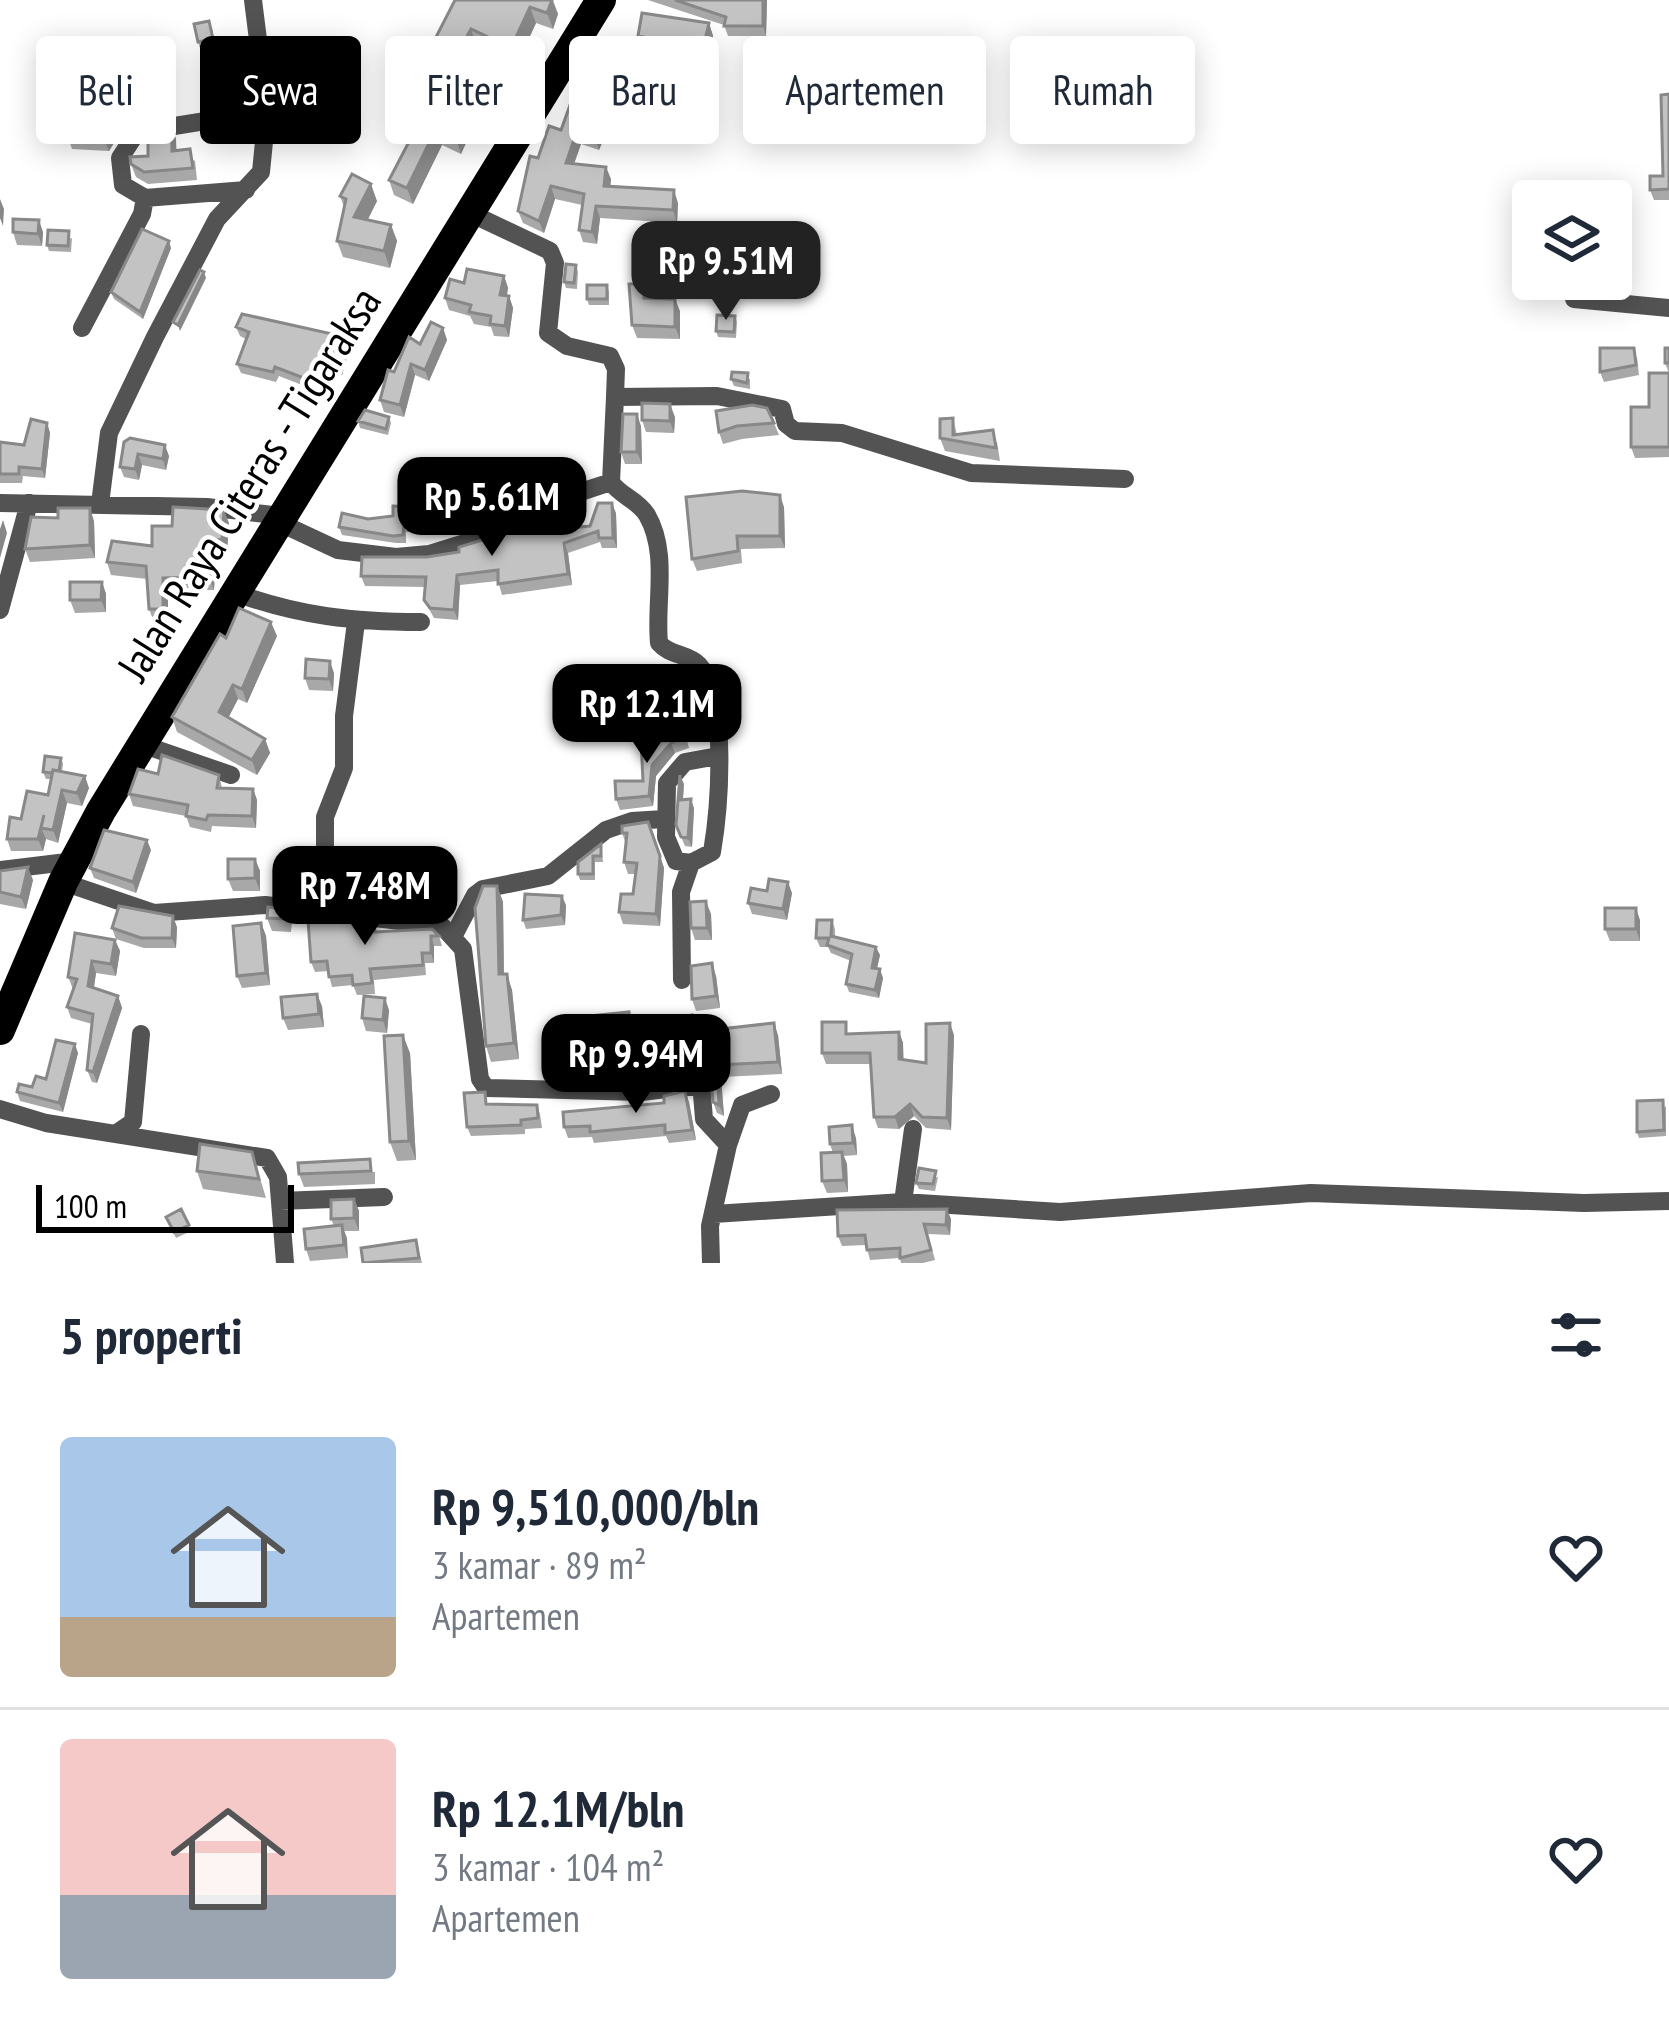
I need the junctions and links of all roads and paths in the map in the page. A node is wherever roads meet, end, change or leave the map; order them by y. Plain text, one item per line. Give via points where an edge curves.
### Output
1 (253, 0) edge
2 (602, 0) edge
3 (258, 36) edge
4 (200, 124) edge
5 (264, 144) edge
6 (247, 190) junction
7 (145, 198) junction
8 (472, 214) junction
9 (1585, 300) edge
10 (1669, 308) edge
11 (82, 328) dead end
12 (615, 397) junction
13 (1125, 479) dead end
14 (611, 482) junction
15 (0, 503) edge
16 (28, 503) junction
17 (100, 504) junction
18 (280, 519) junction
19 (236, 593) junction
20 (0, 610) edge
21 (356, 622) junction
22 (421, 622) dead end
23 (140, 744) junction
24 (718, 756) junction
25 (231, 775) dead end
26 (664, 819) junction
27 (692, 863) junction
28 (0, 870) edge
29 (69, 871) junction
30 (326, 916) junction
31 (454, 935) junction
32 (682, 980) dead end
33 (0, 1030) edge
34 (141, 1034) dead end
35 (699, 1057) dead end
36 (701, 1084) junction
37 (771, 1094) dead end
38 (0, 1109) edge
39 (914, 1129) dead end
40 (117, 1132) junction
41 (728, 1145) junction
42 (384, 1198) dead end
43 (1669, 1201) edge
44 (280, 1202) junction
45 (904, 1202) junction
46 (714, 1214) junction
47 (285, 1263) edge
48 (711, 1263) edge

1 - 3 street
2 - 8 main road, Jalan Raya Citeras - Tigaraksa
4 - 7 street via 129,137 120,174 130,194
5 - 6 street via 261,172
6 - 7 street
6 - 17 street via 217,219 118,414 104,450
7 - 11 street
8 - 12 street via 550,251 548,333 610,356
8 - 18 main road, Jalan Raya Citeras - Tigaraksa
9 - 10 street
12 - 13 street via 744,398 782,409 795,431 842,433 971,473
12 - 14 street
14 - 18 street via 508,516 500,532 429,554 351,554
14 - 24 street via 641,507 653,530 659,643 699,665 709,680
15 - 16 street
16 - 17 street
16 - 20 street
17 - 18 street via 241,509
18 - 19 main road, Jalan Raya Citeras - Tigaraksa
19 - 21 street via 292,614
19 - 23 main road, Jalan Raya Citeras - Tigaraksa
21 - 22 street
21 - 30 street via 344,768 325,817
23 - 25 street
23 - 29 main road, Jalan Raya Citeras - Tigaraksa
24 - 26 street via 677,767
24 - 27 street via 712,852
26 - 27 street via 669,851
26 - 31 street via 606,830 548,876 484,889
27 - 32 street via 681,892
28 - 29 street
29 - 30 street via 103,900 154,914 265,905
29 - 33 main road, Jalan Raya Citeras - Tigaraksa
30 - 31 street via 442,926
31 - 36 street via 486,1088 641,1092
34 - 40 street via 134,1122
35 - 36 street
36 - 41 street via 704,1119
37 - 41 street via 742,1105
38 - 40 street
39 - 45 street
40 - 44 street via 267,1158
41 - 46 street
42 - 44 street
43 - 45 street via 1310,1193 1060,1211
44 - 47 street
45 - 46 street
46 - 48 street

